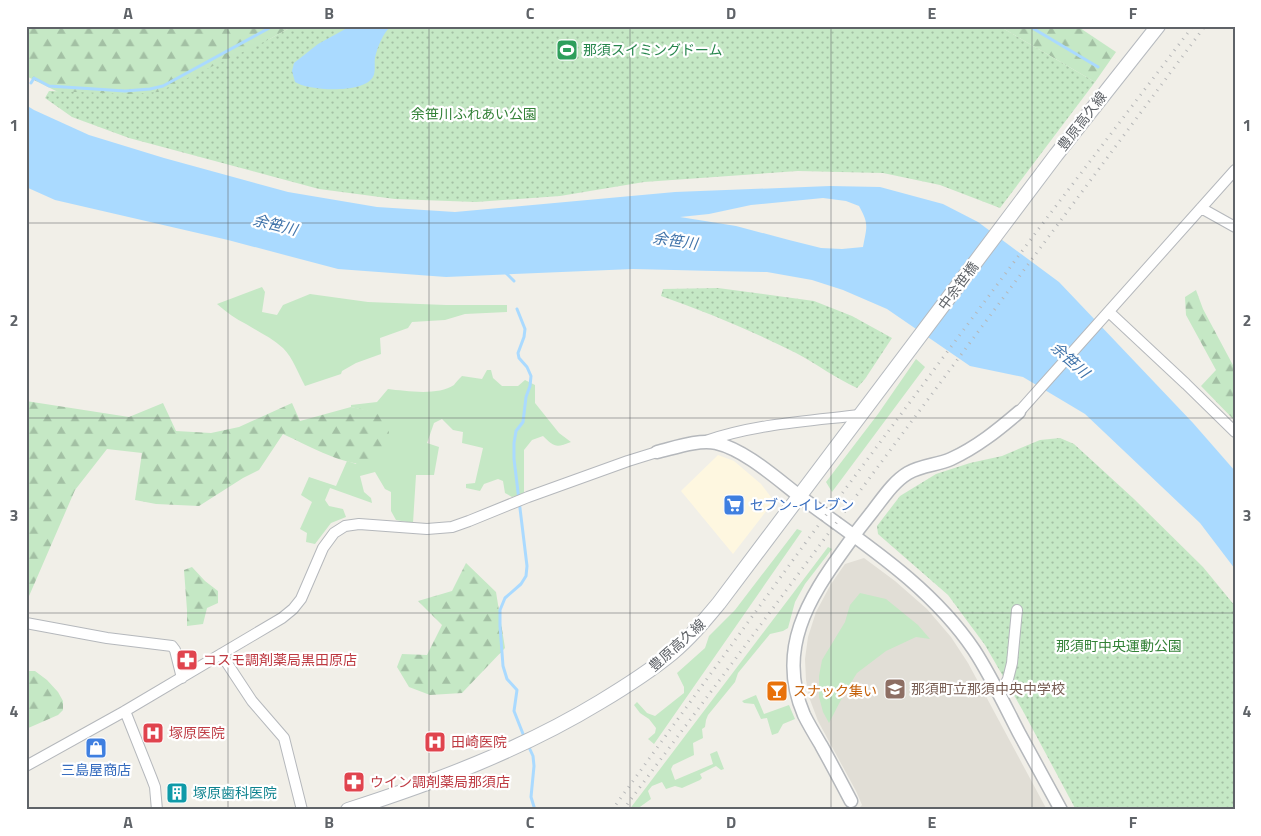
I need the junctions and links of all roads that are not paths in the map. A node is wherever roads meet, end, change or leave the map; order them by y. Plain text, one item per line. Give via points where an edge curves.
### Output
1 (1158, 26) edge
2 (1235, 170) edge
3 (1201, 208) junction
4 (1009, 218) joint
5 (1235, 227) edge
6 (1109, 312) junction
7 (906, 353) joint
8 (1019, 412) joint
9 (860, 415) junction
10 (1235, 432) edge
11 (700, 442) junction
12 (657, 452) joint
13 (800, 496) junction
14 (853, 536) junction
15 (1017, 610) dead end
16 (26, 623) edge
17 (221, 654) junction
18 (182, 678) junction
19 (1000, 695) junction
20 (125, 711) junction
21 (26, 766) edge
22 (852, 805) edge
23 (157, 810) edge
24 (302, 810) edge
25 (348, 810) edge
26 (1061, 810) edge

1 - 4 main road, 豊原高久線
2 - 3 street
3 - 5 street
3 - 6 street
4 - 7 main road, 中余笹橋
6 - 8 street
6 - 10 street
7 - 9 main road, 豊原高久線
8 - 14 street via 971,450 908,473 889,490
9 - 11 street via 756,428
9 - 13 main road, 豊原高久線
11 - 12 street
11 - 13 street via 733,449
12 - 17 street via 528,496 452,527 345,526 334,533 323,548 301,599 293,609
13 - 14 street
13 - 25 main road, 豊原高久線 via 704,621 671,653 634,681 523,744 430,782
14 - 19 street via 914,582 937,604 974,650
14 - 22 street via 806,611 796,636 794,655 797,694 804,715
15 - 19 street via 1012,663
16 - 18 street via 172,646
17 - 18 street
17 - 24 street via 252,701 284,738
18 - 20 street
19 - 26 street
20 - 21 street
20 - 23 street via 155,787

